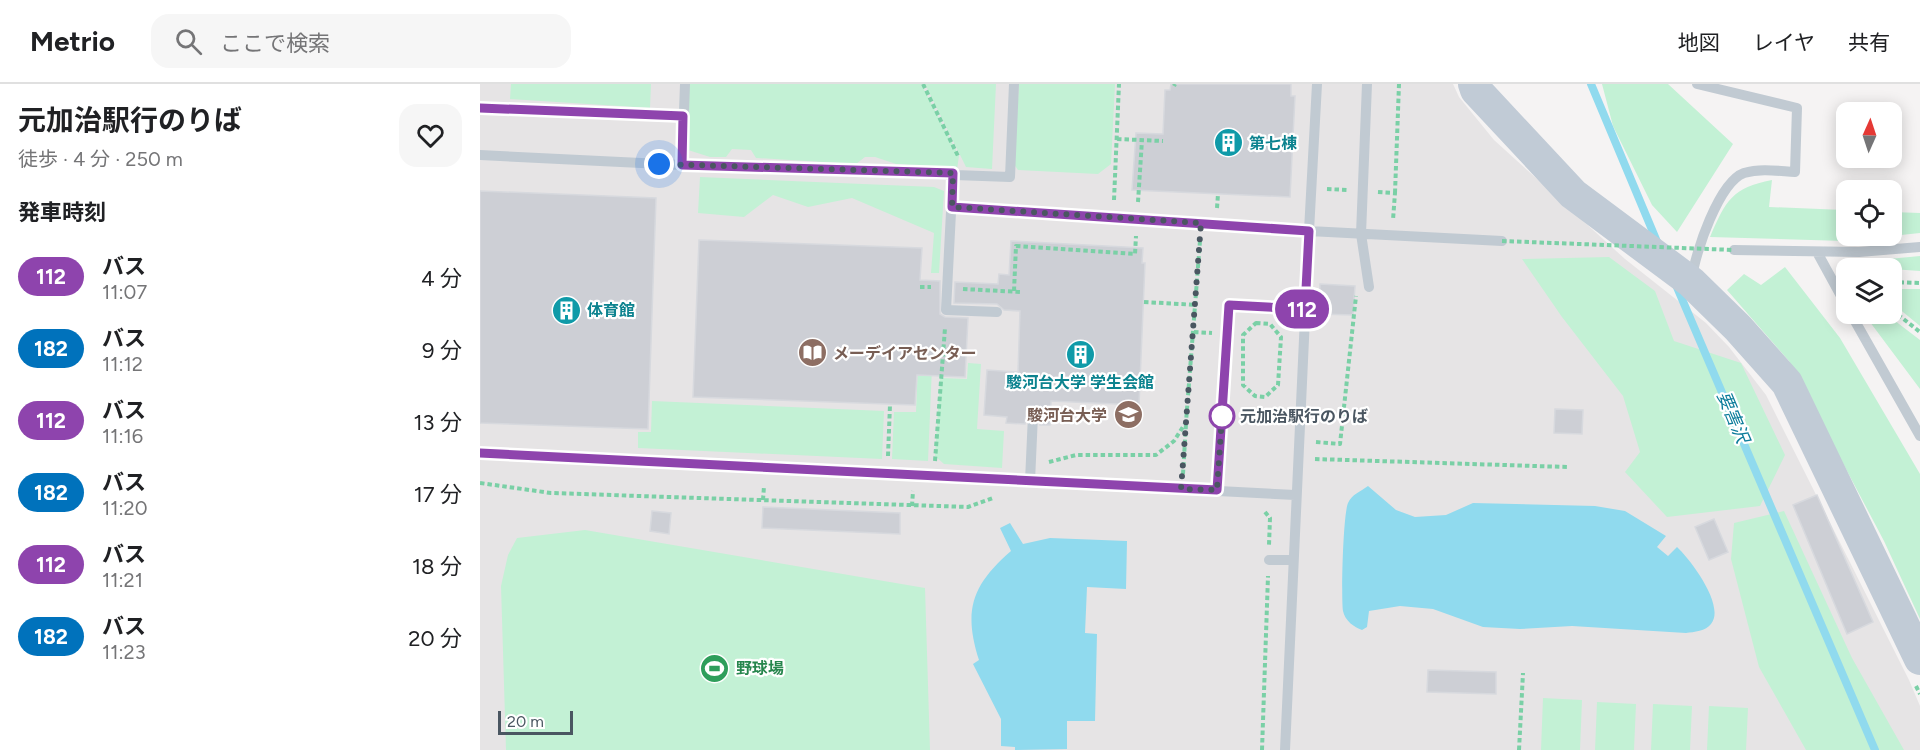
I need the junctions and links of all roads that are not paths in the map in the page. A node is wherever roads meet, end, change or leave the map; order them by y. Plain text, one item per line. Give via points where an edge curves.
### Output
1 (685, 84) edge
2 (1014, 84) edge
3 (1317, 84) edge
4 (1367, 84) edge
5 (1474, 84) edge
6 (1697, 84) edge
7 (480, 108) edge
8 (683, 116) junction
9 (480, 155) edge
10 (682, 165) junction
11 (953, 173) junction
12 (952, 207) junction
13 (1309, 231) junction
14 (1361, 234) junction
15 (1502, 241) road end
16 (1920, 247) edge
17 (1734, 250) road end
18 (1817, 252) junction
19 (1690, 281) junction
20 (1369, 287) dead end
21 (1836, 287) edge
22 (1305, 309) junction
23 (997, 312) dead end
24 (1857, 324) edge
25 (1033, 415) dead end
26 (1920, 436) edge
27 (480, 453) edge
28 (1030, 481) junction
29 (1217, 490) junction
30 (1295, 495) junction
31 (1269, 560) road end
32 (1293, 560) junction
33 (1920, 660) edge
34 (1285, 750) edge

1 - 8 lane
2 - 11 lane via 1010,177
3 - 13 lane
4 - 14 lane
5 - 19 street via 1573,194
6 - 19 lane via 1797,108 1795,172 1759,170 1742,174 1728,185 1694,261
7 - 8 lane
8 - 10 lane
9 - 10 lane
10 - 11 lane
11 - 12 lane
12 - 13 lane
12 - 23 lane via 946,310
13 - 14 lane
13 - 22 lane
14 - 15 lane
14 - 20 lane
16 - 18 lane
17 - 18 lane
18 - 21 lane
19 - 33 street via 1787,383
22 - 29 lane via 1229,305
22 - 30 lane
24 - 26 lane
25 - 28 lane
27 - 28 lane
28 - 29 lane
29 - 30 lane
30 - 32 lane
31 - 32 lane
32 - 34 lane

